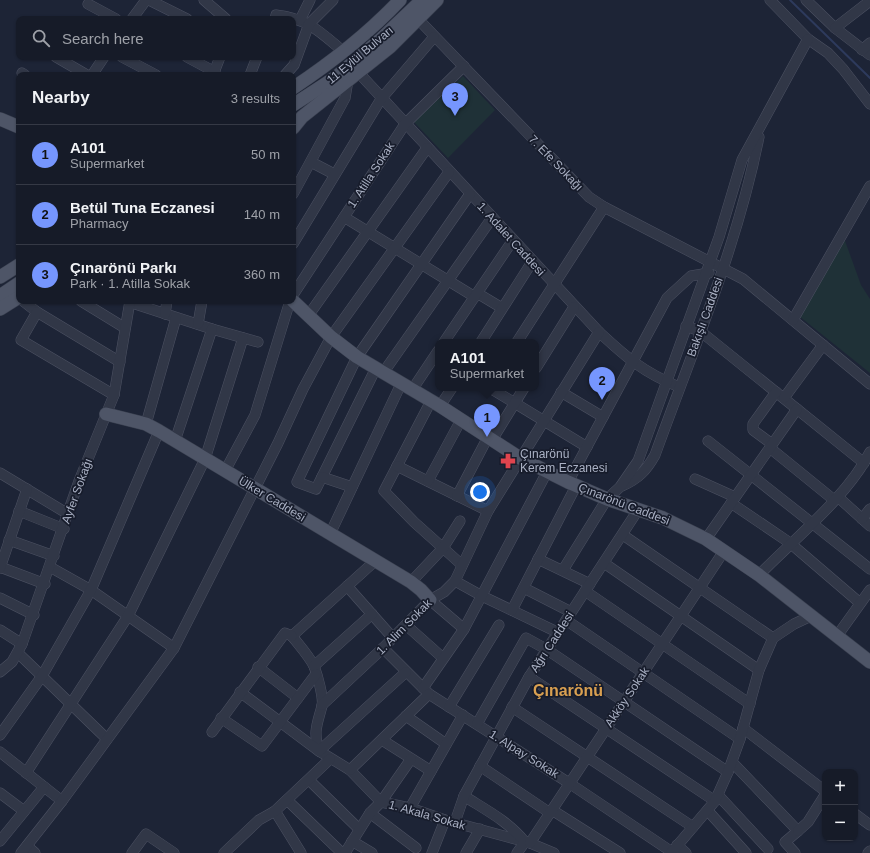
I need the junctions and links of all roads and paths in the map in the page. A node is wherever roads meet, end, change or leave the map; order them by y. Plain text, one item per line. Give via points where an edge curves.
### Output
1 (146, 0) edge
2 (149, 0) edge
3 (204, 0) edge
4 (310, 0) edge
5 (333, 0) edge
6 (400, 0) edge
7 (422, 0) edge
8 (437, 0) edge
9 (770, 0) edge
10 (870, 1) edge
11 (812, 2) edge
12 (88, 4) dead end
13 (110, 16) edge
14 (134, 16) edge
15 (181, 16) edge
16 (223, 16) edge
17 (276, 16) edge
18 (285, 16) edge
19 (296, 18) edge
20 (418, 19) junction
21 (304, 22) junction
22 (835, 28) junction
23 (434, 37) junction
24 (808, 39) junction
25 (867, 49) edge
26 (344, 52) junction
27 (296, 56) edge
28 (61, 60) edge
29 (102, 60) edge
30 (128, 60) edge
31 (192, 60) edge
32 (219, 60) edge
33 (256, 60) edge
34 (295, 60) edge
35 (464, 66) junction
36 (83, 72) edge
37 (94, 72) edge
38 (150, 72) edge
39 (212, 72) edge
40 (214, 72) edge
41 (251, 72) edge
42 (288, 72) edge
43 (353, 76) junction
44 (296, 86) edge
45 (381, 99) junction
46 (296, 103) edge
47 (870, 104) edge
48 (0, 119) edge
49 (296, 124) edge
50 (404, 124) junction
51 (16, 126) edge
52 (761, 128) junction
53 (427, 148) junction
54 (311, 162) junction
55 (449, 172) junction
56 (334, 174) junction
57 (870, 186) edge
58 (296, 189) edge
59 (470, 194) junction
60 (604, 207) junction
61 (344, 217) junction
62 (492, 218) junction
63 (368, 232) junction
64 (296, 239) edge
65 (513, 240) junction
66 (395, 248) junction
67 (710, 261) junction
68 (532, 262) junction
69 (421, 264) junction
70 (16, 266) edge
71 (723, 270) junction
72 (705, 274) junction
73 (3, 275) edge
74 (448, 280) junction
75 (553, 284) junction
76 (16, 285) edge
77 (296, 290) edge
78 (476, 295) junction
79 (0, 296) edge
80 (16, 300) edge
81 (28, 304) edge
82 (86, 304) edge
83 (130, 304) edge
84 (136, 304) edge
85 (167, 304) edge
86 (201, 304) edge
87 (289, 304) edge
88 (296, 304) edge
89 (574, 307) junction
90 (502, 308) junction
91 (0, 309) edge
92 (38, 312) junction
93 (165, 314) junction
94 (308, 316) junction
95 (176, 318) junction
96 (793, 320) junction
97 (198, 324) junction
98 (686, 326) junction
99 (125, 328) junction
100 (212, 329) junction
101 (700, 331) junction
102 (598, 332) junction
103 (332, 337) junction
104 (242, 338) junction
105 (446, 339) edge
106 (483, 339) edge
107 (519, 339) edge
108 (258, 342) dead end
109 (823, 345) junction
110 (435, 354) edge
111 (357, 357) junction
112 (120, 362) junction
113 (539, 363) edge
114 (632, 363) junction
115 (379, 371) junction
116 (666, 382) junction
117 (870, 384) edge
118 (406, 387) junction
119 (680, 387) junction
120 (449, 391) edge
121 (495, 391) edge
122 (522, 391) edge
123 (561, 392) junction
124 (776, 392) junction
125 (114, 395) junction
126 (784, 398) junction
127 (515, 403) junction
128 (435, 404) junction
129 (797, 409) junction
130 (106, 414) junction
131 (603, 417) junction
132 (461, 420) junction
133 (543, 420) junction
134 (146, 424) junction
135 (159, 431) junction
136 (490, 439) junction
137 (175, 441) junction
138 (708, 441) dead end
139 (771, 446) junction
140 (587, 447) junction
141 (870, 452) edge
142 (520, 458) junction
143 (205, 459) junction
144 (864, 463) junction
145 (397, 466) junction
146 (225, 471) junction
147 (546, 472) junction
148 (0, 473) edge
149 (751, 475) junction
150 (322, 477) junction
151 (695, 480) dead end
152 (428, 481) junction
153 (572, 484) junction
154 (352, 487) junction
155 (620, 487) junction
156 (254, 488) junction
157 (27, 489) junction
158 (457, 496) junction
159 (836, 498) junction
160 (608, 499) junction
161 (733, 500) junction
162 (870, 509) edge
163 (638, 510) junction
164 (19, 511) junction
165 (488, 512) junction
166 (68, 514) junction
167 (460, 521) dead end
168 (866, 522) edge
169 (811, 523) junction
170 (64, 529) junction
171 (330, 534) junction
172 (622, 535) junction
173 (706, 539) junction
174 (9, 540) junction
175 (790, 543) junction
176 (443, 548) junction
177 (724, 551) junction
178 (54, 556) junction
179 (538, 559) junction
180 (375, 561) junction
181 (604, 563) junction
182 (462, 565) junction
183 (50, 567) junction
184 (0, 568) edge
185 (870, 569) edge
186 (563, 570) junction
187 (759, 575) junction
188 (455, 581) junction
189 (411, 582) junction
190 (44, 584) junction
191 (347, 586) junction
192 (524, 588) junction
193 (587, 588) junction
194 (700, 588) junction
195 (91, 590) junction
196 (870, 590) edge
197 (482, 596) junction
198 (0, 598) edge
199 (430, 600) junction
200 (860, 603) junction
201 (512, 610) junction
202 (372, 614) junction
203 (34, 615) junction
204 (128, 616) junction
205 (568, 616) junction
206 (681, 616) junction
207 (811, 616) junction
208 (406, 625) junction
209 (499, 625) dead end
210 (464, 628) junction
211 (0, 630) edge
212 (557, 632) junction
213 (292, 636) junction
214 (837, 636) junction
215 (393, 638) junction
216 (773, 638) junction
217 (662, 644) junction
218 (20, 648) junction
219 (174, 648) junction
220 (383, 648) junction
221 (546, 649) junction
222 (443, 658) junction
223 (870, 662) edge
224 (258, 667) junction
225 (315, 670) junction
226 (759, 670) junction
227 (0, 671) edge
228 (406, 672) junction
229 (643, 673) junction
230 (42, 676) junction
231 (529, 677) junction
232 (426, 691) junction
233 (240, 692) junction
234 (298, 698) junction
235 (624, 701) junction
236 (72, 704) junction
237 (322, 704) junction
238 (750, 704) junction
239 (450, 707) junction
240 (512, 707) junction
241 (463, 715) junction
242 (406, 716) junction
243 (221, 718) junction
244 (280, 721) junction
245 (477, 724) junction
246 (606, 728) junction
247 (743, 728) junction
248 (212, 732) dead end
249 (0, 735) edge
250 (497, 738) junction
251 (108, 739) junction
252 (382, 740) junction
253 (740, 740) junction
254 (446, 744) junction
255 (319, 751) junction
256 (3, 754) edge
257 (587, 757) junction
258 (330, 759) junction
259 (411, 759) junction
260 (732, 762) junction
261 (0, 765) edge
262 (480, 766) junction
263 (350, 770) junction
264 (431, 771) junction
265 (728, 772) junction
266 (26, 773) junction
267 (309, 780) junction
268 (569, 784) junction
269 (44, 787) junction
270 (822, 789) edge
271 (0, 793) edge
272 (464, 796) junction
273 (716, 798) junction
274 (287, 800) junction
275 (822, 800) edge
276 (62, 801) junction
277 (381, 802) junction
278 (410, 808) junction
279 (24, 811) junction
280 (275, 811) junction
281 (551, 811) junction
282 (708, 811) junction
283 (370, 813) junction
284 (858, 816) edge
285 (450, 821) junction
286 (870, 825) edge
287 (693, 827) junction
288 (359, 829) junction
289 (480, 830) junction
290 (798, 831) junction
291 (2, 836) edge
292 (352, 841) junction
293 (527, 842) junction
294 (416, 848) dead end
295 (24, 849) edge
296 (768, 849) dead end
297 (673, 850) edge
298 (870, 851) edge
299 (35, 853) edge
300 (132, 853) edge
301 (174, 853) edge
302 (224, 853) edge
303 (300, 853) edge
304 (344, 853) edge
305 (372, 853) edge
306 (432, 853) edge
307 (466, 853) edge
308 (517, 853) edge
309 (554, 853) edge
310 (620, 853) edge
311 (686, 853) edge
312 (746, 853) edge
313 (795, 853) edge
314 (868, 853) edge

1 - 14 street
2 - 15 street
3 - 16 street
4 - 21 street
5 - 21 street
6 - 26 main road, 11 Eylül Bulvarı
7 - 46 main road, 11 Eylül Bulvarı via 336,77
8 - 20 main road
9 - 24 street
10 - 22 street
11 - 22 street
12 - 13 street
17 - 18 street
19 - 21 street
20 - 23 street, 7. Efe Sokağı
20 - 43 main road via 390,47
21 - 26 street
21 - 27 street
22 - 25 street
23 - 35 street, 7. Efe Sokağı
23 - 45 street
24 - 47 street via 828,53
24 - 52 street, Bakışlı Caddesi
26 - 44 main road, 11 Eylül Bulvarı
28 - 36 street
29 - 37 street
30 - 38 street
31 - 39 street
32 - 40 street
33 - 41 street
34 - 42 street
35 - 50 street, 1. Atilla Sokak
35 - 60 street, 7. Efe Sokağı via 578,188
43 - 45 street, 1. Adalet Caddesi
43 - 49 main road
43 - 54 street via 345,98
45 - 50 street, 1. Adalet Caddesi
45 - 56 street
48 - 51 main road
50 - 53 street, 1. Adalet Caddesi
50 - 61 street, 1. Atilla Sokak
52 - 67 street, Bakışlı Caddesi via 742,160
52 - 71 street, Bakışlı Caddesi via 750,180
53 - 55 street, 1. Adalet Caddesi
53 - 63 street
54 - 56 street
54 - 58 street
55 - 59 street, 1. Adalet Caddesi
55 - 66 street
56 - 64 street
57 - 96 street
59 - 62 street, 1. Adalet Caddesi
59 - 69 street
60 - 67 street, 7. Efe Sokağı
60 - 75 street
61 - 63 street
61 - 77 street, 1. Atilla Sokak
62 - 65 street, 1. Adalet Caddesi
62 - 74 street
63 - 66 street
63 - 94 street
65 - 68 street, 1. Adalet Caddesi
65 - 78 street
66 - 69 street
66 - 103 street
67 - 71 street, 7. Efe Sokağı
67 - 72 street, Bakışlı Caddesi
68 - 75 street, 1. Adalet Caddesi
68 - 90 street
69 - 74 street
69 - 111 street
70 - 73 main road
71 - 72 street
71 - 96 street, 7. Efe Sokağı via 743,279
71 - 101 street, Bakışlı Caddesi
72 - 98 street, Bakışlı Caddesi
72 - 114 street via 690,276 667,298
74 - 78 street
74 - 115 street
75 - 89 street, 1. Adalet Caddesi
75 - 107 street
76 - 79 main road
78 - 90 street
78 - 105 street
80 - 91 main road
81 - 92 street
82 - 99 street
83 - 99 street, Ayfer Sokağı
84 - 93 street
85 - 93 street
86 - 97 street
87 - 146 street via 255,415
88 - 94 main road, Çınarönü Caddesi
89 - 102 street, 1. Adalet Caddesi
89 - 113 street
90 - 106 street
92 - 112 street
92 - 125 street via 21,340
93 - 95 street
94 - 103 main road, Çınarönü Caddesi
95 - 97 street
95 - 134 street
96 - 109 street, 7. Efe Sokağı
97 - 100 street
98 - 101 street
98 - 116 street, Bakışlı Caddesi
99 - 112 street, Ayfer Sokağı
100 - 104 street
100 - 137 street
101 - 119 street, Bakışlı Caddesi
101 - 124 street
102 - 114 street, 1. Adalet Caddesi
102 - 123 street, 1. Alim Sokak
103 - 111 main road, Çınarönü Caddesi
103 - 156 street
104 - 108 street
104 - 143 street
109 - 117 street, 7. Efe Sokağı
109 - 126 street
110 - 118 street
111 - 115 main road, Çınarönü Caddesi
111 - 150 street via 297,482 316,489
112 - 125 street, Ayfer Sokağı
114 - 116 street, 1. Adalet Caddesi
114 - 131 street
115 - 118 main road, Çınarönü Caddesi
115 - 150 street
116 - 119 street, 1. Adalet Caddesi
116 - 155 street, Bakışlı Caddesi via 638,461
118 - 128 main road, Çınarönü Caddesi
118 - 154 street
119 - 155 street, Bakışlı Caddesi via 655,455 647,469 636,480
120 - 128 street
121 - 127 street
122 - 127 street
123 - 131 street
123 - 133 street, 1. Alim Sokak
124 - 126 street
124 - 139 street via 753,424 753,430
125 - 130 street, Ayfer Sokağı
126 - 129 street
127 - 133 street
127 - 136 street
128 - 132 main road, Çınarönü Caddesi
128 - 145 street
129 - 139 street
129 - 144 street
130 - 134 main road, Ülker Caddesi
130 - 166 street, Ayfer Sokağı
131 - 140 street
132 - 136 main road, Çınarönü Caddesi
132 - 152 street
133 - 140 street
133 - 142 street, 1. Alim Sokak
134 - 135 main road, Ülker Caddesi
135 - 137 main road, Ülker Caddesi
135 - 195 street
136 - 142 main road, Çınarönü Caddesi
136 - 158 street
137 - 143 main road, Ülker Caddesi
138 - 149 street
139 - 149 street
139 - 159 street
140 - 153 street
141 - 144 street
142 - 147 main road, Çınarönü Caddesi
142 - 165 street, 1. Alim Sokak
143 - 146 main road, Ülker Caddesi
143 - 204 street
144 - 159 street
145 - 152 street
145 - 176 street via 384,491
146 - 156 main road, Ülker Caddesi
147 - 153 main road, Çınarönü Caddesi
147 - 197 street
148 - 157 street
149 - 161 street
149 - 169 street
150 - 154 street
151 - 161 street
152 - 158 street
153 - 160 main road, Çınarönü Caddesi
153 - 179 street
154 - 171 street
155 - 160 street, Bakışlı Caddesi
156 - 171 main road, Ülker Caddesi
156 - 219 street
157 - 164 street
157 - 166 street
158 - 165 street
159 - 168 street
159 - 169 street
160 - 163 main road, Çınarönü Caddesi
160 - 186 street, Bakışlı Caddesi
161 - 173 street
161 - 175 street
162 - 168 street
163 - 172 street, Ağrı Caddesi
163 - 173 main road, Çınarönü Caddesi via 663,518
164 - 170 street
164 - 174 street
165 - 182 street, 1. Alim Sokak
166 - 170 street, Ayfer Sokağı
167 - 176 street
169 - 175 street
169 - 185 street
170 - 178 street, Ayfer Sokağı
171 - 180 main road, Ülker Caddesi
172 - 181 street, Ağrı Caddesi
172 - 194 street
173 - 177 main road, Çınarönü Caddesi
174 - 178 street
174 - 184 street
175 - 187 street
175 - 200 street
176 - 182 street
176 - 189 street
177 - 187 main road, Çınarönü Caddesi
177 - 194 street, Akköy Sokak
178 - 183 street, Ayfer Sokağı
179 - 186 street
179 - 192 street
180 - 189 main road, Ülker Caddesi
180 - 191 street
181 - 193 street, Ağrı Caddesi
181 - 206 street
182 - 188 street, 1. Alim Sokak
183 - 190 street, Ayfer Sokağı
183 - 195 street
184 - 190 street
186 - 193 street
187 - 207 main road, Çınarönü Caddesi
188 - 197 street
188 - 199 street, 1. Alim Sokak via 444,592
189 - 199 main road, Ülker Caddesi
190 - 203 street, Ayfer Sokağı
191 - 202 street
191 - 213 street
192 - 201 street
192 - 205 street
193 - 205 street, Ağrı Caddesi
193 - 217 street
194 - 206 street, Akköy Sokak
194 - 216 street
195 - 204 street
195 - 230 street
196 - 200 street
197 - 201 street
197 - 210 street
198 - 203 street
199 - 208 street, 1. Alim Sokak
199 - 210 street
200 - 214 street
201 - 212 street
202 - 215 street
202 - 225 street
203 - 218 street, Ayfer Sokağı
204 - 219 street
204 - 236 street
205 - 212 street, Ağrı Caddesi
205 - 229 street
206 - 217 street, Akköy Sokak
206 - 226 street
207 - 214 main road, Çınarönü Caddesi
207 - 216 street
208 - 215 street, 1. Alim Sokak
208 - 222 street
209 - 239 street
210 - 222 street
211 - 218 street
212 - 221 street, Ağrı Caddesi
213 - 224 street via 285,633
213 - 225 street
214 - 223 main road, Çınarönü Caddesi
215 - 220 street, 1. Alim Sokak
216 - 226 street
217 - 229 street, Akköy Sokak
217 - 238 street
218 - 227 street, Ayfer Sokağı via 12,662
218 - 230 street
219 - 251 street
220 - 228 street, 1. Alpay Sokak
220 - 237 street, 1. Alim Sokak
221 - 231 street, Ağrı Caddesi
221 - 235 street
221 - 245 street via 526,638
222 - 232 street
224 - 233 street
224 - 234 street
225 - 234 street
225 - 237 street
226 - 238 street
228 - 232 street, 1. Alpay Sokak
228 - 255 street
229 - 235 street, Akköy Sokak
229 - 253 street
230 - 236 street
230 - 249 street
231 - 240 street, Ağrı Caddesi
231 - 246 street
232 - 239 street, 1. Alpay Sokak
232 - 242 street
233 - 243 street
233 - 244 street, 1. Akala Sokak
234 - 244 street
235 - 246 street, Akköy Sokak
235 - 265 street
236 - 251 street
236 - 266 street
237 - 255 street via 316,726
238 - 247 street
239 - 241 street, 1. Alpay Sokak
240 - 250 street, Ağrı Caddesi
240 - 257 street
241 - 245 street, 1. Alpay Sokak
241 - 254 street
242 - 252 street
242 - 254 street
243 - 244 street via 262,746
243 - 248 street
244 - 255 street, 1. Akala Sokak
245 - 250 street, 1. Alpay Sokak
246 - 257 street, Akköy Sokak
246 - 273 street
247 - 253 street
247 - 270 street
250 - 262 street, Ağrı Caddesi
250 - 268 street, 1. Alpay Sokak
251 - 276 street
252 - 259 street
252 - 263 street
253 - 260 street
254 - 264 street
255 - 258 street, 1. Akala Sokak
256 - 261 street
256 - 266 street
257 - 268 street, Akköy Sokak
257 - 287 street
258 - 263 street, 1. Akala Sokak
258 - 267 street
259 - 264 street
259 - 277 street
260 - 265 street
260 - 290 street
262 - 272 street, Ağrı Caddesi
262 - 281 street
263 - 277 street, 1. Akala Sokak
264 - 278 street
265 - 273 street
266 - 269 street
267 - 274 street
267 - 288 street
268 - 281 street, Akköy Sokak
268 - 297 street, 1. Alpay Sokak
269 - 276 street
269 - 279 street
271 - 279 street
272 - 285 street, Ağrı Caddesi
272 - 293 street via 508,823
273 - 282 street
273 - 296 street
274 - 280 street
274 - 304 street
275 - 290 street via 808,822
276 - 295 street
277 - 278 street, 1. Akala Sokak
277 - 283 street
278 - 285 street, 1. Akala Sokak
279 - 291 street
280 - 302 street via 259,820
280 - 303 street
281 - 293 street, Akköy Sokak
281 - 310 street
282 - 287 street
282 - 312 street
283 - 288 street
283 - 294 street
284 - 286 street
285 - 289 street, 1. Akala Sokak
285 - 306 street, Ağrı Caddesi
287 - 297 street
288 - 292 street
289 - 293 street, 1. Akala Sokak
289 - 307 street
290 - 313 street via 785,842
292 - 304 street
292 - 305 street
293 - 308 street, Akköy Sokak
293 - 309 street, 1. Akala Sokak
295 - 299 street
297 - 311 street, 1. Alpay Sokak
298 - 314 street
300 - 301 street via 146,834

